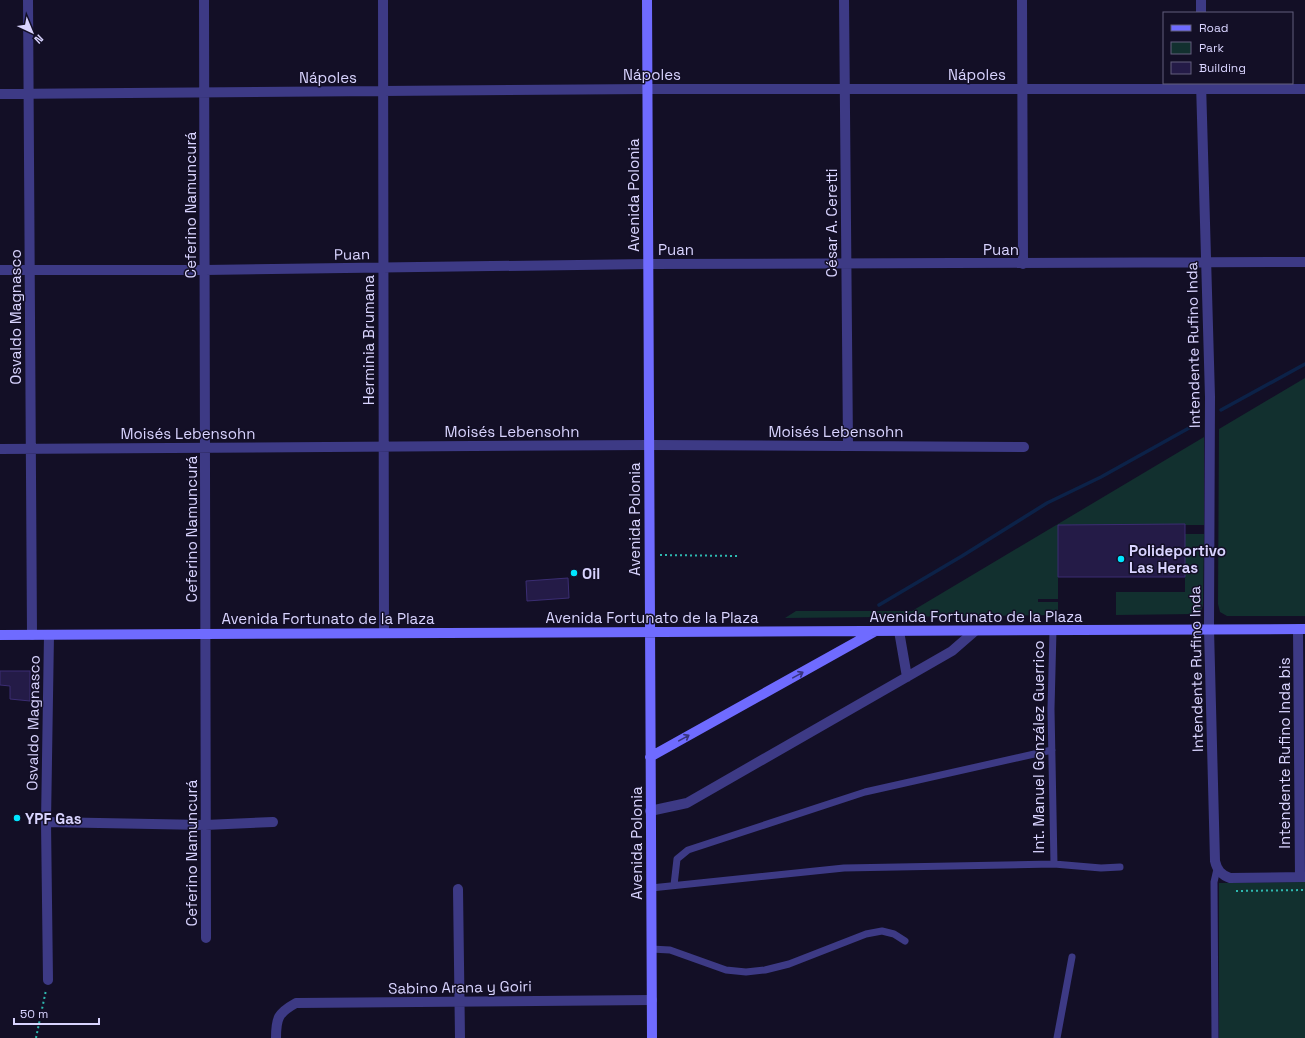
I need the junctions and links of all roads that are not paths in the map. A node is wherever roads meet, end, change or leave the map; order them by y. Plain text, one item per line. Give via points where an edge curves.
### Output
1 (28, 0) edge
2 (204, 0) edge
3 (383, 0) edge
4 (647, 0) edge
5 (844, 0) edge
6 (1022, 0) edge
7 (1201, 0) edge
8 (1201, 12) edge
9 (1201, 86) edge
10 (845, 88) junction
11 (647, 89) junction
12 (1305, 89) edge
13 (1023, 90) junction
14 (383, 91) junction
15 (204, 92) junction
16 (29, 93) junction
17 (0, 94) edge
18 (1305, 262) edge
19 (846, 263) junction
20 (1207, 263) junction
21 (648, 264) junction
22 (1023, 264) junction
23 (383, 268) junction
24 (0, 270) edge
25 (30, 270) junction
26 (205, 270) junction
27 (848, 445) junction
28 (649, 446) junction
29 (384, 447) junction
30 (1024, 447) dead end
31 (206, 448) junction
32 (0, 449) edge
33 (31, 449) junction
34 (1302, 629) edge
35 (1053, 630) junction
36 (1209, 630) junction
37 (876, 631) junction
38 (899, 631) junction
39 (975, 631) junction
40 (384, 632) junction
41 (649, 632) junction
42 (207, 634) junction
43 (0, 635) edge
44 (32, 635) junction
45 (50, 635) junction
46 (907, 677) junction
47 (1052, 750) junction
48 (650, 757) junction
49 (650, 811) junction
50 (46, 822) junction
51 (273, 822) dead end
52 (205, 825) junction
53 (1054, 864) junction
54 (1120, 867) dead end
55 (1217, 869) junction
56 (1302, 877) edge
57 (674, 885) junction
58 (651, 888) junction
59 (458, 889) dead end
60 (206, 938) dead end
61 (905, 941) dead end
62 (651, 949) junction
63 (1072, 957) dead end
64 (48, 980) road end
65 (652, 1000) junction
66 (459, 1002) junction
67 (276, 1038) edge
68 (460, 1038) edge
69 (652, 1038) edge
70 (1057, 1038) edge
71 (1215, 1038) edge

1 - 16 street, Osvaldo Magnasco
2 - 15 street, Ceferino Namuncurá
3 - 14 street, Herminia Brumana
4 - 11 main road, Avenida Polonia
5 - 10 street, César A. Ceretti
6 - 13 street
7 - 8 street
9 - 12 street, Nápoles
9 - 13 street, Nápoles
9 - 20 street, Intendente Rufino Inda
10 - 11 street, Nápoles
10 - 13 street, Nápoles
10 - 19 street, César A. Ceretti
11 - 14 street, Nápoles
11 - 21 main road, Avenida Polonia
13 - 22 street
14 - 15 street, Nápoles
14 - 23 street, Herminia Brumana
15 - 16 street, Nápoles
15 - 26 street, Ceferino Namuncurá
16 - 17 street, Nápoles
16 - 25 street, Osvaldo Magnasco
18 - 20 street, Puan
19 - 21 street, Puan
19 - 22 street, Puan
19 - 27 street, César A. Ceretti
20 - 22 street, Puan
20 - 36 street, Intendente Rufino Inda via 1210,397
21 - 23 street, Puan
21 - 28 main road, Avenida Polonia
23 - 26 street, Puan
23 - 29 street, Herminia Brumana
24 - 25 street, Puan
25 - 26 street, Puan
25 - 33 street, Osvaldo Magnasco
26 - 31 street, Ceferino Namuncurá
27 - 28 street, Moisés Lebensohn
27 - 30 street, Moisés Lebensohn
28 - 29 street, Moisés Lebensohn
28 - 41 main road, Avenida Polonia
29 - 31 street, Moisés Lebensohn
29 - 40 street, Herminia Brumana
31 - 33 street, Moisés Lebensohn
31 - 42 street, Ceferino Namuncurá
32 - 33 street, Moisés Lebensohn
33 - 44 street, Osvaldo Magnasco
34 - 36 main road, Avenida Fortunato de la Plaza
34 - 56 street, Intendente Rufino Inda bis
35 - 36 main road, Avenida Fortunato de la Plaza
35 - 39 main road, Avenida Fortunato de la Plaza
35 - 47 lane, Int. Manuel González Guerrico
36 - 55 street, Intendente Rufino Inda via 1214,861
37 - 38 main road, Avenida Fortunato de la Plaza
37 - 41 main road, Avenida Fortunato de la Plaza
48 -> 37 main road
38 - 39 main road, Avenida Fortunato de la Plaza
38 - 46 street
39 - 46 street via 952,651
40 - 41 main road, Avenida Fortunato de la Plaza
40 - 42 main road, Avenida Fortunato de la Plaza
41 - 48 main road, Avenida Polonia
42 - 45 main road, Avenida Fortunato de la Plaza
42 - 52 street, Ceferino Namuncurá
43 - 44 main road, Avenida Fortunato de la Plaza
44 - 45 main road, Avenida Fortunato de la Plaza
45 - 50 street, Osvaldo Magnasco
46 - 49 street via 687,803
47 - 53 lane, Int. Manuel González Guerrico
47 - 57 lane via 865,792 693,848 677,859
48 - 49 main road, Avenida Polonia
49 - 58 main road, Avenida Polonia
50 - 52 street
50 - 64 street, Osvaldo Magnasco
51 - 52 street
52 - 60 street, Ceferino Namuncurá
53 - 54 lane
53 - 57 lane via 814,870
55 - 56 street via 1223,876 1230,878
55 - 71 lane, Intendente Rufino Inda via 1214,882
57 - 58 lane
58 - 62 main road, Avenida Polonia
59 - 66 street
61 - 62 lane via 894,934 882,931 866,934 788,964 746,972 726,970 670,950
62 - 65 main road, Avenida Polonia
63 - 70 lane
65 - 66 street, Sabino Arana y Goiri
65 - 69 main road, Avenida Polonia
66 - 67 street, Sabino Arana y Goiri via 296,1003 283,1010 276,1021
66 - 68 street

